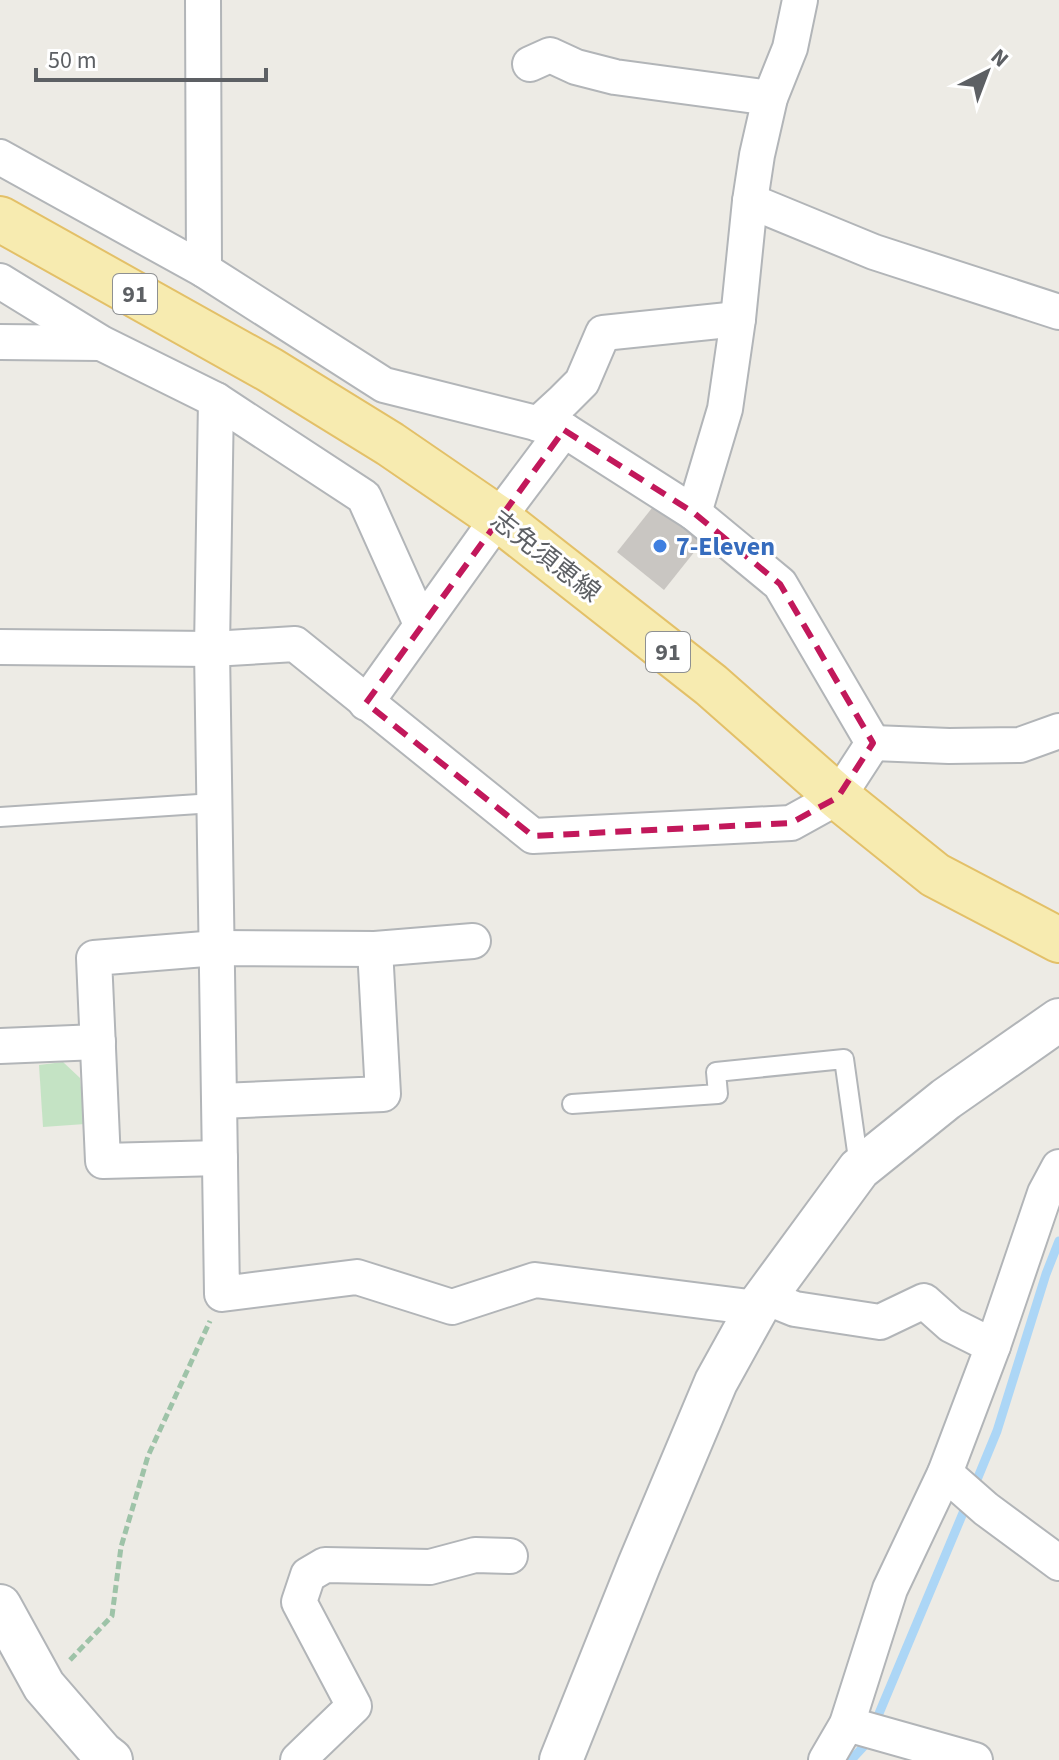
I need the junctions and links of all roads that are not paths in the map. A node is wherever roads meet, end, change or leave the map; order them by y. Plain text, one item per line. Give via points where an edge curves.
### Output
1 (203, 0) edge
2 (800, 0) edge
3 (530, 64) dead end
4 (770, 98) junction
5 (0, 157) edge
6 (750, 201) junction
7 (0, 219) edge
8 (204, 270) junction
9 (0, 281) edge
10 (1059, 312) edge
11 (738, 319) junction
12 (0, 342) edge
13 (101, 343) junction
14 (216, 400) junction
15 (551, 427) junction
16 (694, 513) junction
17 (498, 518) junction
18 (421, 624) junction
19 (0, 647) edge
20 (212, 649) junction
21 (366, 703) junction
22 (1059, 731) edge
23 (873, 743) junction
24 (838, 797) junction
25 (214, 803) junction
26 (0, 817) edge
27 (1059, 940) edge
28 (473, 941) dead end
29 (217, 948) junction
30 (375, 949) junction
31 (1056, 1030) edge
32 (98, 1042) junction
33 (0, 1046) edge
34 (220, 1101) junction
35 (572, 1104) dead end
36 (220, 1158) junction
37 (1059, 1167) edge
38 (859, 1169) junction
39 (761, 1303) junction
40 (993, 1346) junction
41 (964, 1490) junction
42 (510, 1556) dead end
43 (1059, 1563) edge
44 (0, 1606) edge
45 (847, 1724) junction
46 (111, 1760) edge
47 (298, 1760) edge
48 (561, 1760) edge
49 (826, 1760) edge
50 (975, 1760) edge

1 - 8 street
2 - 4 street via 790,48
3 - 4 street via 550,55 615,77
4 - 6 street
5 - 8 street
6 - 10 street via 874,252
6 - 11 street
7 - 17 main road, 志免須恵線 / 91 via 270,370
8 - 15 street via 384,385
9 - 13 street
11 - 15 street via 603,333 582,382 563,401
11 - 16 street via 725,409
12 - 13 street
13 - 14 street
14 - 18 street via 364,497
14 - 20 street
15 - 16 street
15 - 17 street
16 - 23 street via 780,584
17 - 18 street
17 - 24 main road, 志免須恵線 / 91 via 711,685
18 - 21 street
19 - 20 street
20 - 21 street via 295,644
20 - 25 street
21 - 24 street via 533,836 791,823
22 - 23 street via 1020,745
23 - 24 street
24 - 27 main road, 志免須恵線 / 91 via 935,875
25 - 26 lane
25 - 29 street
28 - 30 street
29 - 30 street
29 - 32 street via 94,958
29 - 34 street
30 - 34 street via 383,1094
31 - 38 street via 946,1099
32 - 33 street
32 - 36 street via 103,1161
34 - 36 street
35 - 38 lane via 718,1094 716,1072 844,1059
36 - 39 street via 222,1294 357,1277 452,1307 535,1280
37 - 40 street via 1045,1193
38 - 39 street
39 - 40 street via 880,1322 924,1301 951,1325
39 - 48 street via 716,1382
40 - 41 street
41 - 43 street
41 - 45 street via 890,1589
42 - 47 street via 475,1555 430,1567 325,1565 308,1575 299,1602 354,1706
44 - 46 street via 44,1686
45 - 49 street
45 - 50 street

